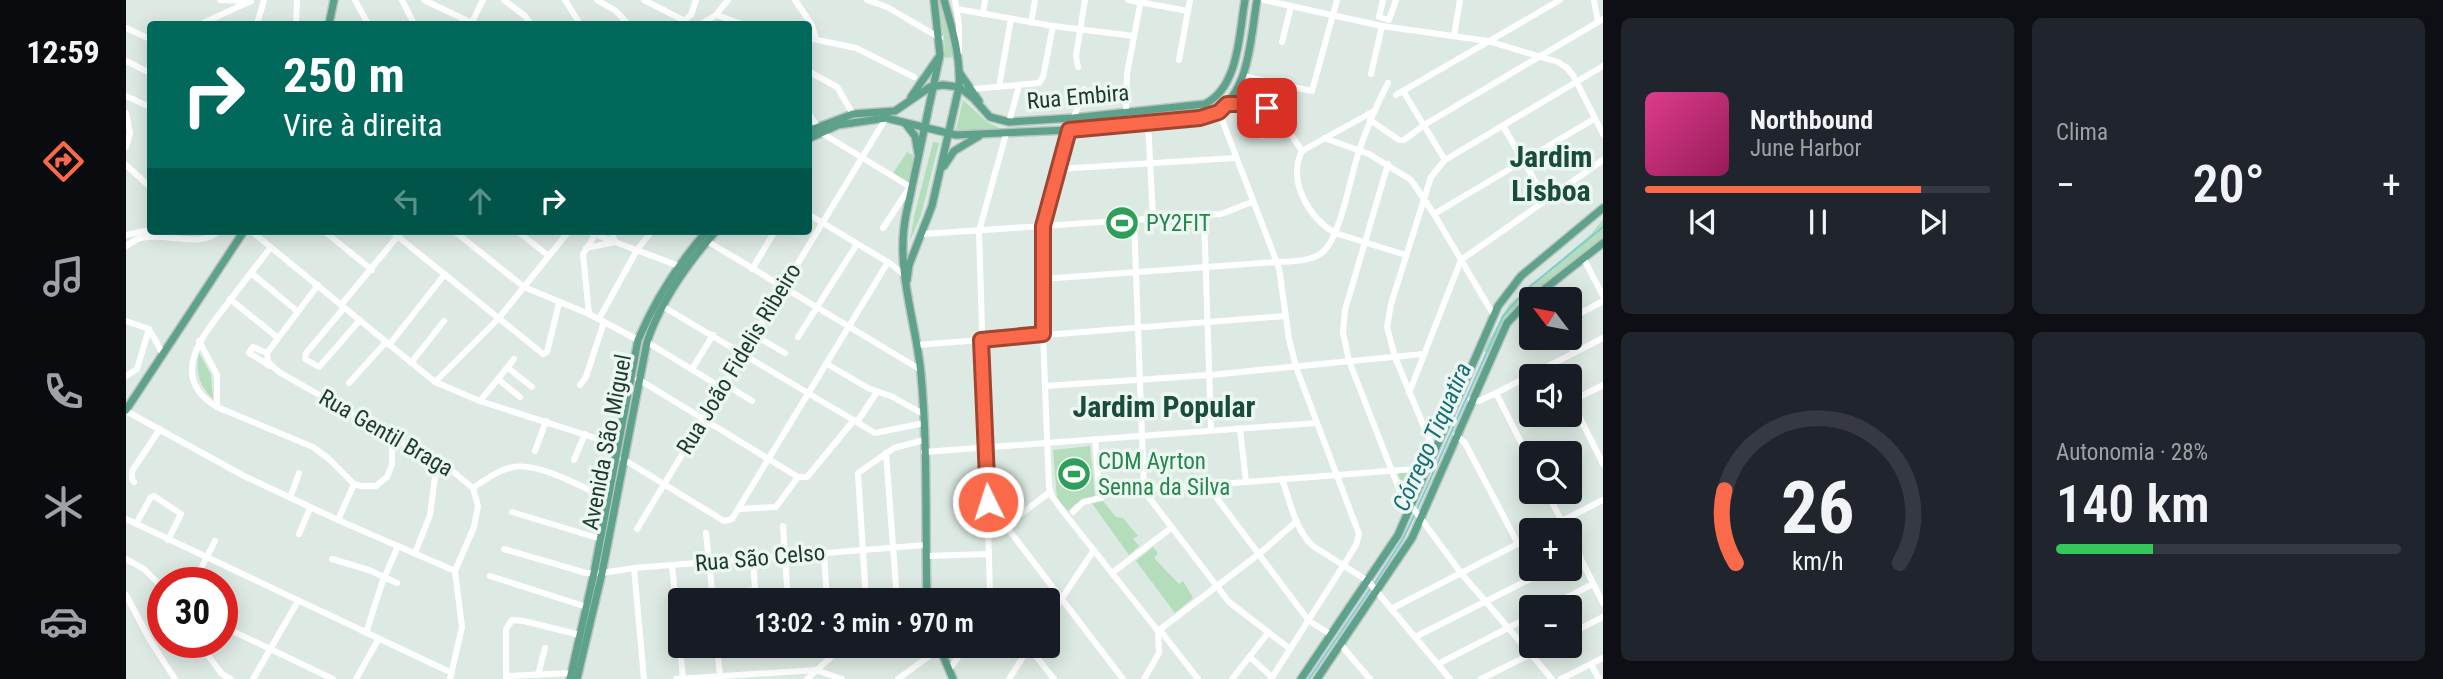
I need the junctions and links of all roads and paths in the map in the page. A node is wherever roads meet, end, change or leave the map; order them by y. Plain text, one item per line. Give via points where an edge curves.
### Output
1 (220, 0) edge
2 (252, 0) edge
3 (264, 0) edge
4 (297, 0) edge
5 (334, 0) edge
6 (355, 0) edge
7 (402, 0) edge
8 (424, 0) edge
9 (483, 0) edge
10 (504, 0) edge
11 (565, 0) edge
12 (597, 0) edge
13 (644, 0) edge
14 (696, 0) edge
15 (728, 0) edge
16 (795, 0) edge
17 (867, 0) edge
18 (934, 0) edge
19 (944, 0) edge
20 (955, 0) edge
21 (985, 0) edge
22 (1035, 0) edge
23 (1085, 0) edge
24 (1128, 0) edge
25 (1190, 0) edge
26 (1245, 0) edge
27 (1257, 0) edge
28 (1264, 0) edge
29 (1337, 0) edge
30 (1383, 0) edge
31 (1396, 0) edge
32 (1460, 0) edge
33 (1560, 0) edge
34 (1594, 0) edge
35 (1140, 1) edge
36 (1291, 6) junction
37 (957, 9) junction
38 (1188, 11) junction
39 (983, 14) junction
40 (1333, 14) junction
41 (716, 15) junction
42 (1011, 19) junction
43 (1601, 20) edge
44 (212, 21) edge
45 (258, 21) edge
46 (296, 21) edge
47 (331, 21) edge
48 (366, 21) edge
49 (412, 21) edge
50 (465, 21) edge
51 (472, 21) edge
52 (529, 21) edge
53 (578, 21) edge
54 (625, 21) edge
55 (680, 21) edge
56 (696, 21) edge
57 (733, 21) edge
58 (808, 21) edge
59 (1031, 23) junction
60 (916, 24) junction
61 (938, 25) junction
62 (1053, 26) junction
63 (1382, 26) junction
64 (126, 28) edge
65 (1080, 30) junction
66 (1134, 36) junction
67 (1454, 36) junction
68 (147, 38) edge
69 (812, 38) edge
70 (940, 38) junction
71 (1488, 41) junction
72 (1282, 42) dead end
73 (940, 55) junction
74 (1540, 55) junction
75 (1179, 60) dead end
76 (126, 61) edge
77 (1603, 66) edge
78 (1078, 67) dead end
79 (959, 68) junction
80 (147, 72) edge
81 (812, 73) edge
82 (1371, 74) dead end
83 (1243, 76) junction
84 (914, 77) dead end
85 (1576, 82) junction
86 (1388, 83) dead end
87 (935, 86) junction
88 (1019, 86) junction
89 (959, 87) junction
90 (999, 87) junction
91 (973, 89) junction
92 (1084, 89) dead end
93 (126, 96) edge
94 (909, 100) junction
95 (1227, 104) junction
96 (147, 106) edge
97 (984, 111) junction
98 (1374, 111) junction
99 (1126, 112) junction
100 (1219, 112) junction
101 (126, 113) edge
102 (853, 114) junction
103 (812, 118) edge
104 (886, 118) junction
105 (953, 118) junction
106 (1073, 118) junction
107 (1594, 119) junction
108 (1370, 120) junction
109 (902, 121) junction
110 (1009, 122) junction
111 (1280, 122) junction
112 (1148, 123) junction
113 (1424, 125) junction
114 (1503, 126) junction
115 (819, 129) junction
116 (926, 129) junction
117 (812, 130) edge
118 (1069, 130) junction
119 (1006, 134) junction
120 (1603, 134) edge
121 (812, 135) edge
122 (948, 135) junction
123 (980, 135) junction
124 (1262, 136) dead end
125 (1324, 138) junction
126 (126, 146) edge
127 (1359, 149) junction
128 (1302, 151) junction
129 (862, 158) junction
130 (1236, 158) junction
131 (1445, 160) junction
132 (1603, 160) edge
133 (1524, 162) junction
134 (1149, 163) junction
135 (1388, 164) junction
136 (126, 165) edge
137 (918, 167) junction
138 (1058, 169) junction
139 (938, 176) junction
140 (147, 184) edge
141 (911, 188) junction
142 (1424, 199) junction
143 (1546, 200) junction
144 (1252, 202) junction
145 (1603, 208) edge
146 (894, 211) junction
147 (1434, 214) junction
148 (906, 215) junction
149 (1204, 215) junction
150 (812, 216) edge
151 (1153, 217) junction
152 (1134, 219) junction
153 (822, 222) junction
154 (1043, 226) junction
155 (883, 228) dead end
156 (979, 231) junction
157 (147, 232) edge
158 (923, 233) junction
159 (1335, 233) junction
160 (126, 235) edge
161 (141, 235) junction
162 (179, 235) edge
163 (241, 235) edge
164 (256, 235) edge
165 (329, 235) edge
166 (399, 235) edge
167 (401, 235) edge
168 (459, 235) edge
169 (522, 235) edge
170 (566, 235) edge
171 (590, 235) edge
172 (596, 235) edge
173 (612, 235) edge
174 (650, 235) edge
175 (704, 235) edge
176 (712, 235) edge
177 (773, 235) edge
178 (707, 241) junction
179 (615, 242) junction
180 (1365, 242) junction
181 (1603, 243) edge
182 (857, 244) junction
183 (126, 246) edge
184 (271, 247) junction
185 (586, 248) junction
186 (637, 250) junction
187 (1406, 255) junction
188 (549, 256) junction
189 (903, 258) junction
190 (1584, 259) junction
191 (1461, 260) junction
192 (1277, 262) junction
193 (889, 263) junction
194 (679, 266) junction
195 (1205, 268) junction
196 (752, 269) junction
197 (372, 270) junction
198 (1136, 272) junction
199 (251, 273) junction
200 (445, 274) junction
201 (903, 274) junction
202 (1042, 279) junction
203 (318, 285) junction
204 (524, 287) junction
205 (782, 288) junction
206 (907, 291) junction
207 (1603, 296) edge
208 (230, 299) junction
209 (1603, 301) edge
210 (559, 303) junction
211 (343, 306) junction
212 (662, 306) junction
213 (816, 308) junction
214 (297, 311) junction
215 (1582, 312) edge
216 (586, 313) junction
217 (1493, 314) junction
218 (1286, 316) junction
219 (499, 318) junction
220 (360, 320) junction
221 (601, 320) junction
222 (126, 321) edge
223 (444, 321) dead end
224 (1207, 322) junction
225 (849, 327) junction
226 (1138, 327) junction
227 (149, 329) junction
228 (1043, 334) junction
229 (713, 335) junction
230 (754, 335) junction
231 (277, 337) junction
232 (798, 337) dead end
233 (1603, 338) edge
234 (981, 340) junction
235 (199, 341) junction
236 (643, 341) junction
237 (388, 343) junction
238 (917, 345) junction
239 (1573, 350) edge
240 (267, 353) junction
241 (785, 353) dead end
242 (1574, 353) junction
243 (163, 354) junction
244 (743, 354) junction
245 (1423, 354) junction
246 (1395, 357) junction
247 (514, 359) dead end
248 (1349, 361) junction
249 (411, 363) junction
250 (827, 364) junction
251 (1552, 364) edge
252 (271, 366) junction
253 (1296, 367) junction
254 (508, 368) junction
255 (692, 369) junction
256 (921, 370) junction
257 (1210, 375) junction
258 (126, 376) edge
259 (638, 379) junction
260 (499, 380) junction
261 (1140, 380) junction
262 (435, 382) junction
263 (1519, 382) edge
264 (349, 383) dead end
265 (580, 385) dead end
266 (1603, 385) edge
267 (724, 386) junction
268 (1045, 386) junction
269 (532, 387) dead end
270 (877, 392) junction
271 (808, 393) junction
272 (1409, 393) junction
273 (1496, 394) junction
274 (1582, 394) edge
275 (520, 397) dead end
276 (1471, 400) junction
277 (480, 401) junction
278 (752, 401) dead end
279 (217, 407) junction
280 (126, 411) edge
281 (704, 419) junction
282 (923, 419) junction
283 (546, 421) junction
284 (856, 421) junction
285 (1582, 421) edge
286 (1317, 423) junction
287 (1240, 428) junction
288 (160, 429) junction
289 (1212, 430) junction
290 (585, 434) junction
291 (392, 435) junction
292 (1456, 435) junction
293 (1142, 436) junction
294 (1095, 439) junction
295 (924, 440) junction
296 (1521, 441) edge
297 (1048, 442) junction
298 (617, 445) junction
299 (984, 447) junction
300 (535, 451) dead end
301 (1434, 451) junction
302 (924, 452) junction
303 (886, 453) junction
304 (623, 459) junction
305 (769, 459) junction
306 (574, 460) dead end
307 (437, 462) junction
308 (1603, 464) edge
309 (1427, 468) junction
310 (1390, 470) junction
311 (299, 473) dead end
312 (1336, 475) junction
313 (798, 477) junction
314 (1282, 479) junction
315 (134, 482) dead end
316 (1246, 482) junction
317 (354, 484) junction
318 (664, 484) junction
319 (1207, 485) junction
320 (473, 488) junction
321 (1144, 491) junction
322 (1050, 492) junction
323 (1104, 493) junction
324 (290, 498) junction
325 (608, 499) junction
326 (1603, 500) edge
327 (988, 502) junction
328 (310, 508) junction
329 (739, 509) junction
330 (512, 512) dead end
331 (1073, 512) dead end
332 (1417, 512) junction
333 (1568, 518) edge
334 (126, 519) edge
335 (338, 520) junction
336 (1297, 521) junction
337 (136, 524) junction
338 (783, 526) dead end
339 (1005, 526) junction
340 (1171, 528) junction
341 (637, 529) dead end
342 (706, 533) dead end
343 (299, 534) dead end
344 (601, 539) junction
345 (168, 540) junction
346 (215, 541) dead end
347 (1518, 544) joint
348 (926, 545) junction
349 (398, 546) junction
350 (894, 547) junction
351 (504, 549) dead end
352 (862, 550) junction
353 (1094, 550) junction
354 (415, 553) junction
355 (824, 553) junction
356 (989, 554) junction
357 (1259, 554) junction
358 (785, 555) junction
359 (926, 556) junction
360 (205, 558) junction
361 (753, 558) junction
362 (332, 559) dead end
363 (128, 560) edge
364 (710, 562) junction
365 (1582, 562) edge
366 (672, 565) junction
367 (1343, 566) junction
368 (201, 567) edge
369 (634, 568) junction
370 (126, 569) edge
371 (455, 571) junction
372 (147, 572) edge
373 (598, 573) junction
374 (1112, 573) junction
375 (1461, 573) junction
376 (490, 576) dead end
377 (384, 577) junction
378 (1526, 581) edge
379 (397, 583) dead end
380 (1593, 584) junction
381 (1372, 586) junction
382 (1216, 587) junction
383 (712, 588) edge
384 (755, 588) edge
385 (787, 588) edge
386 (826, 588) edge
387 (865, 588) edge
388 (896, 588) edge
389 (927, 588) edge
390 (989, 588) edge
391 (126, 595) edge
392 (1571, 595) edge
393 (1061, 599) junction
394 (298, 601) junction
395 (1486, 601) junction
396 (1603, 603) edge
397 (587, 607) junction
398 (1391, 609) junction
399 (1603, 617) edge
400 (1309, 621) junction
401 (1519, 622) edge
402 (1509, 627) junction
403 (1582, 628) edge
404 (1159, 631) junction
405 (366, 633) junction
406 (238, 634) edge
407 (1268, 634) junction
408 (1330, 634) junction
409 (580, 635) junction
410 (1415, 637) junction
411 (378, 639) junction
412 (1519, 639) edge
413 (1340, 644) junction
414 (545, 648) dead end
415 (270, 649) junction
416 (1290, 649) junction
417 (210, 658) edge
418 (719, 658) edge
419 (825, 658) edge
420 (925, 658) edge
421 (944, 658) edge
422 (958, 658) edge
423 (1022, 658) edge
424 (1038, 658) edge
425 (1251, 658) junction
426 (1521, 658) edge
427 (1535, 658) edge
428 (1603, 658) edge
429 (1437, 664) junction
430 (1591, 664) junction
431 (816, 670) junction
432 (950, 670) junction
433 (538, 675) junction
434 (223, 676) edge
435 (451, 676) edge
436 (723, 676) edge
437 (573, 677) edge
438 (506, 678) edge
439 (1272, 678) edge
440 (175, 679) edge
441 (231, 679) edge
442 (253, 679) edge
443 (333, 679) edge
444 (356, 679) edge
445 (644, 679) edge
446 (676, 679) edge
447 (682, 679) edge
448 (807, 679) edge
449 (842, 679) edge
450 (898, 679) edge
451 (953, 679) edge
452 (1009, 679) edge
453 (1054, 679) edge
454 (1123, 679) edge
455 (1142, 679) edge
456 (1198, 679) edge
457 (1232, 679) edge
458 (1301, 679) edge
459 (1317, 679) edge
460 (1370, 679) edge
461 (1450, 679) edge
462 (1481, 679) edge
463 (1552, 679) edge
464 (1561, 679) edge
465 (1599, 679) edge

1 - 2 street
2 - 44 street
3 - 45 street
4 - 46 street
5 - 47 main road
6 - 48 street
7 - 49 street
8 - 50 street
9 - 51 street
10 - 52 street
11 - 53 street
12 - 54 street
13 - 55 street
14 - 56 street
15 - 41 street
16 - 58 street
17 - 60 street
18 - 61 main road
19 - 79 main road
20 - 37 street
21 - 39 street
22 - 59 street
23 - 65 street
24 - 35 street
25 - 38 street
26 - 99 main road, Rua Embira via 1230,78 1212,101
27 - 83 main road
28 - 36 street
29 - 40 street
30 - 31 street via 1379,17 1389,20
32 - 67 street
33 - 71 street
34 - 43 street
35 - 38 street
35 - 66 street
36 - 40 street
36 - 72 street
37 - 39 street
37 - 79 street
38 - 75 street
39 - 42 street
40 - 63 street
40 - 83 street via 1312,91
41 - 56 street
41 - 57 street
42 - 59 street
42 - 90 street
43 - 74 street
59 - 62 street
60 - 61 street
60 - 70 street
61 - 70 main road
62 - 65 street
62 - 88 street via 1042,80
63 - 67 street
63 - 82 street
64 - 68 street
65 - 66 street
65 - 78 street
66 - 99 street
67 - 71 street
69 - 84 street via 856,48
70 - 73 main road
71 - 74 street
71 - 113 street via 1400,93
73 - 87 main road
73 - 94 main road
74 - 85 street via 1567,68
74 - 113 street
76 - 80 street
77 - 85 street
79 - 89 main road
79 - 91 main road
81 - 102 street via 837,87
83 - 95 main road
85 - 107 street
85 - 114 street
86 - 98 street
87 - 89 main road
87 - 94 main road
87 - 116 main road
88 - 90 street
88 - 110 street
89 - 97 main road, Rua Embira
89 - 105 main road
90 - 91 street
91 - 97 main road
92 - 106 street
93 - 96 street
94 - 102 main road via 895,111
95 - 100 main road
95 - 111 street via 1263,106
97 - 110 main road, Rua Embira
98 - 108 street
98 - 125 street
99 - 106 main road, Rua Embira
100 - 112 main road, Rua Embira
100 - 130 street
101 - 126 street via 130,133
102 - 115 main road
103 - 115 street
104 - 109 main road
104 - 115 main road
104 - 129 street, Rua João Fidelis Ribeiro
105 - 116 main road via 939,128
105 - 122 main road
106 - 110 main road, Rua Embira
106 - 118 street
107 - 120 street
107 - 133 street
108 - 113 street via 1400,141
108 - 127 street
109 - 116 main road
109 - 137 main road via 916,141
111 - 124 street
111 - 128 street
112 - 118 main road, Rua Embira
112 - 134 street
113 - 131 street
114 - 131 street
114 - 133 street
115 - 117 main road
115 - 121 main road
115 - 129 street
116 - 122 main road
116 - 137 main road
118 - 119 main road, Rua Embira
118 - 138 street
119 - 123 main road, Rua Embira
119 - 156 street
122 - 123 main road, Rua Embira
122 - 139 main road
123 - 139 main road via 951,153
125 - 127 street
125 - 128 street
127 - 135 street
127 - 159 street
128 - 159 street via 1296,172 1299,185 1314,216
129 - 141 street
129 - 153 street, Rua João Fidelis Ribeiro
130 - 134 street
130 - 144 street
131 - 142 street via 1430,177
132 - 143 street
133 - 143 street
133 - 147 street
134 - 138 street
134 - 151 street
135 - 142 street via 1411,180
135 - 180 street
136 - 140 street
137 - 141 main road
138 - 154 street
139 - 158 main road
141 - 146 street
141 - 148 main road
142 - 147 street
142 - 187 street
143 - 191 street
144 - 149 street via 1227,213
144 - 192 street
145 - 217 main road via 1521,276
146 - 148 street
146 - 155 street
147 - 191 street
148 - 189 main road
149 - 151 street
149 - 195 street
150 - 153 street
151 - 152 street
152 - 154 street
152 - 198 street
153 - 182 street
153 - 205 street, Rua João Fidelis Ribeiro
154 - 156 street
154 - 202 street
156 - 158 street
156 - 234 street
157 - 161 street
158 - 206 main road via 908,270
159 - 180 street
159 - 192 street via 1316,257
160 - 161 street
161 - 162 street
161 - 183 street
163 - 243 main road
164 - 184 street
165 - 197 street
166 - 197 street
167 - 200 street
168 - 204 street
169 - 188 street
170 - 188 street
171 - 185 street
172 - 179 street
173 - 179 street
174 - 186 street
175 - 194 main road, Avenida São Miguel
176 - 178 main road, Avenida São Miguel
177 - 196 street
178 - 196 street
178 - 212 main road, Avenida São Miguel
179 - 185 street
179 - 186 street
180 - 187 street
180 - 248 street via 1343,320
181 - 190 main road
182 - 193 street
182 - 213 street
184 - 199 street
184 - 203 street
185 - 216 street
186 - 194 street
186 - 221 street
187 - 246 street via 1387,327
188 - 204 street
189 - 193 street via 898,264
189 - 201 main road
190 - 207 street
190 - 276 main road via 1512,316
191 - 217 street
191 - 245 street
192 - 195 street
192 - 218 street
193 - 201 street
193 - 225 street
194 - 236 main road, Avenida São Miguel via 654,305
195 - 198 street
195 - 224 street
196 - 205 street
197 - 211 street
198 - 202 street
198 - 226 street
199 - 208 street
199 - 214 street
200 - 219 street
200 - 237 street
201 - 206 main road
202 - 228 street
203 - 211 street
203 - 214 street
204 - 210 street
204 - 219 street
205 - 213 street
205 - 230 street, Rua João Fidelis Ribeiro
206 - 238 main road
208 - 231 street
208 - 235 street
209 - 215 street
210 - 216 street
210 - 219 street via 545,354
211 - 220 street
211 - 220 street via 305,359 319,366
212 - 229 street
212 - 236 main road, Avenida São Miguel
213 - 225 street
213 - 232 street
214 - 231 street
216 - 221 street
217 - 301 main road
218 - 224 street
218 - 253 street
219 - 262 street
220 - 237 street
221 - 236 street
221 - 265 street
222 - 227 street
223 - 249 street
224 - 226 street
224 - 257 street
225 - 250 street
225 - 256 street
226 - 228 street
226 - 261 street
227 - 243 street
227 - 258 street via 137,369
228 - 234 street
228 - 268 street
229 - 244 street
229 - 255 street
230 - 241 street
230 - 244 street, Rua João Fidelis Ribeiro
231 - 240 street
233 - 242 street
234 - 238 street
234 - 299 street
235 - 279 street via 217,375
235 - 279 street via 192,372 198,389
236 - 255 street
236 - 259 main road, Avenida São Miguel
236 - 298 main road, Avenida São Miguel
237 - 249 street
237 - 264 street
238 - 256 main road
239 - 242 street
240 - 252 street
240 - 252 street, Rua Gentil Braga via 253,348 249,354
242 - 251 street
243 - 280 main road
244 - 267 street, Rua João Fidelis Ribeiro
244 - 271 street
245 - 246 street
245 - 272 street
246 - 248 street
246 - 272 street
247 - 254 street
248 - 253 street
248 - 310 street
249 - 262 street
250 - 270 street
250 - 271 street
252 - 291 street, Rua Gentil Braga
253 - 257 street
253 - 286 street
254 - 260 street
254 - 269 street
255 - 267 street
256 - 282 main road
257 - 261 street
257 - 289 street
259 - 281 street
259 - 304 main road, Avenida São Miguel
260 - 275 street
260 - 277 street
261 - 268 street
261 - 293 street
262 - 277 street
263 - 273 street
266 - 274 street
267 - 278 street
267 - 281 street, Rua João Fidelis Ribeiro
268 - 297 street
270 - 282 street via 893,397
270 - 284 street
271 - 284 street
271 - 305 street
272 - 301 street
273 - 276 street
273 - 296 street
276 - 292 main road
277 - 283 street
279 - 317 street via 313,447
280 - 288 street
281 - 305 street
281 - 318 street, Rua João Fidelis Ribeiro
282 - 284 street via 877,433
282 - 295 main road
283 - 290 street
283 - 300 street
284 - 313 street via 807,477
285 - 308 street
286 - 287 street
286 - 312 street
287 - 289 street
287 - 316 street
288 - 315 street via 134,467
288 - 324 street
289 - 293 street
290 - 298 street
290 - 306 street
291 - 307 street, Rua Gentil Braga
291 - 317 street via 387,477 376,486
292 - 332 main road
292 - 347 street via 1465,443
293 - 294 street
293 - 321 street
294 - 297 street
294 - 323 street via 1099,489
295 - 302 main road
295 - 303 street
297 - 299 street
297 - 322 street
298 - 325 main road, Avenida São Miguel
299 - 302 street
299 - 327 street
301 - 309 main road
302 - 348 main road
303 - 350 street
303 - 352 street via 859,471
304 - 318 street
304 - 373 main road, Avenida São Miguel
305 - 313 street
305 - 329 street
307 - 320 street, Rua Gentil Braga
307 - 354 street via 430,515
309 - 310 street
309 - 332 main road
310 - 312 street
310 - 332 street
311 - 324 street
312 - 314 street
312 - 367 street via 1359,534
313 - 329 street via 776,507
314 - 316 street
314 - 336 street
316 - 319 street
317 - 335 street
318 - 329 street via 724,521
318 - 341 street, Rua João Fidelis Ribeiro
319 - 321 street
319 - 357 street
320 - 325 street via 502,471 526,467
320 - 371 street, Rua Gentil Braga via 478,516
321 - 323 street
321 - 340 street
322 - 339 street
322 - 353 street
323 - 331 street
324 - 328 street
325 - 344 main road, Avenida São Miguel
326 - 333 street
327 - 339 street
327 - 356 street
328 - 335 street
328 - 343 street
330 - 344 street
332 - 375 street
332 - 381 main road via 1398,535
332 - 381 main road via 1402,556
334 - 337 street
335 - 349 street
336 - 357 street
336 - 367 street via 1310,543
337 - 345 street
337 - 345 street via 154,496 181,514
338 - 358 street
339 - 393 street
340 - 374 street
340 - 382 street
342 - 364 street
344 - 373 main road, Avenida São Miguel
345 - 360 street
346 - 360 street
347 - 375 street
348 - 350 street, Rua São Celso
348 - 359 main road
349 - 354 street
349 - 377 street
350 - 352 street, Rua São Celso
350 - 388 street
351 - 373 street
352 - 355 street, Rua São Celso
352 - 387 street
353 - 374 street
353 - 393 street
354 - 371 street
355 - 358 street, Rua São Celso
355 - 386 street
356 - 359 street
356 - 390 street
357 - 382 street
357 - 400 street
358 - 361 street, Rua São Celso
358 - 385 street
359 - 389 main road
360 - 368 street
360 - 394 street
361 - 364 street, Rua São Celso
361 - 384 street
362 - 377 street
363 - 370 street
363 - 372 street
364 - 366 street, Rua São Celso
364 - 383 street
365 - 380 street
366 - 369 street, Rua São Celso
366 - 447 street
367 - 381 street
367 - 400 street
369 - 373 street, Rua São Celso
369 - 445 street
371 - 435 street, Rua Gentil Braga via 462,627
373 - 397 main road, Avenida São Miguel
373 - 437 main road, Avenida São Miguel
374 - 404 street
375 - 395 street
375 - 398 street
376 - 397 street
377 - 379 street
377 - 405 street
378 - 395 street
380 - 392 street
380 - 396 street
381 - 398 street
381 - 408 main road
381 - 413 main road
382 - 404 street
382 - 407 street
391 - 440 street
393 - 454 street
394 - 405 street
394 - 415 street
395 - 402 street
395 - 410 street
397 - 409 main road, Avenida São Miguel
398 - 410 street
399 - 403 street
400 - 408 street
400 - 416 street
401 - 402 street
402 - 412 street
402 - 429 street
404 - 455 street via 1159,653
404 - 456 street
405 - 411 street
406 - 415 street
407 - 416 street
407 - 425 street
408 - 458 main road
409 - 437 main road, Avenida São Miguel
409 - 438 street via 512,620 506,629
410 - 429 street
411 - 435 street
411 - 444 street
413 - 459 main road
413 - 460 street
414 - 433 street
415 - 442 street
415 - 443 street
416 - 439 street
417 - 434 street
418 - 436 street
419 - 431 street
420 - 450 street
421 - 432 main road
422 - 432 street
423 - 452 street
424 - 453 street
425 - 439 street
425 - 457 street
426 - 462 street
427 - 463 street
428 - 430 street
429 - 461 street
430 - 464 street
430 - 465 street
431 - 436 street
431 - 448 street
431 - 449 street
432 - 451 main road
433 - 437 street
433 - 438 street
434 - 441 street
436 - 447 street
446 - 447 street

